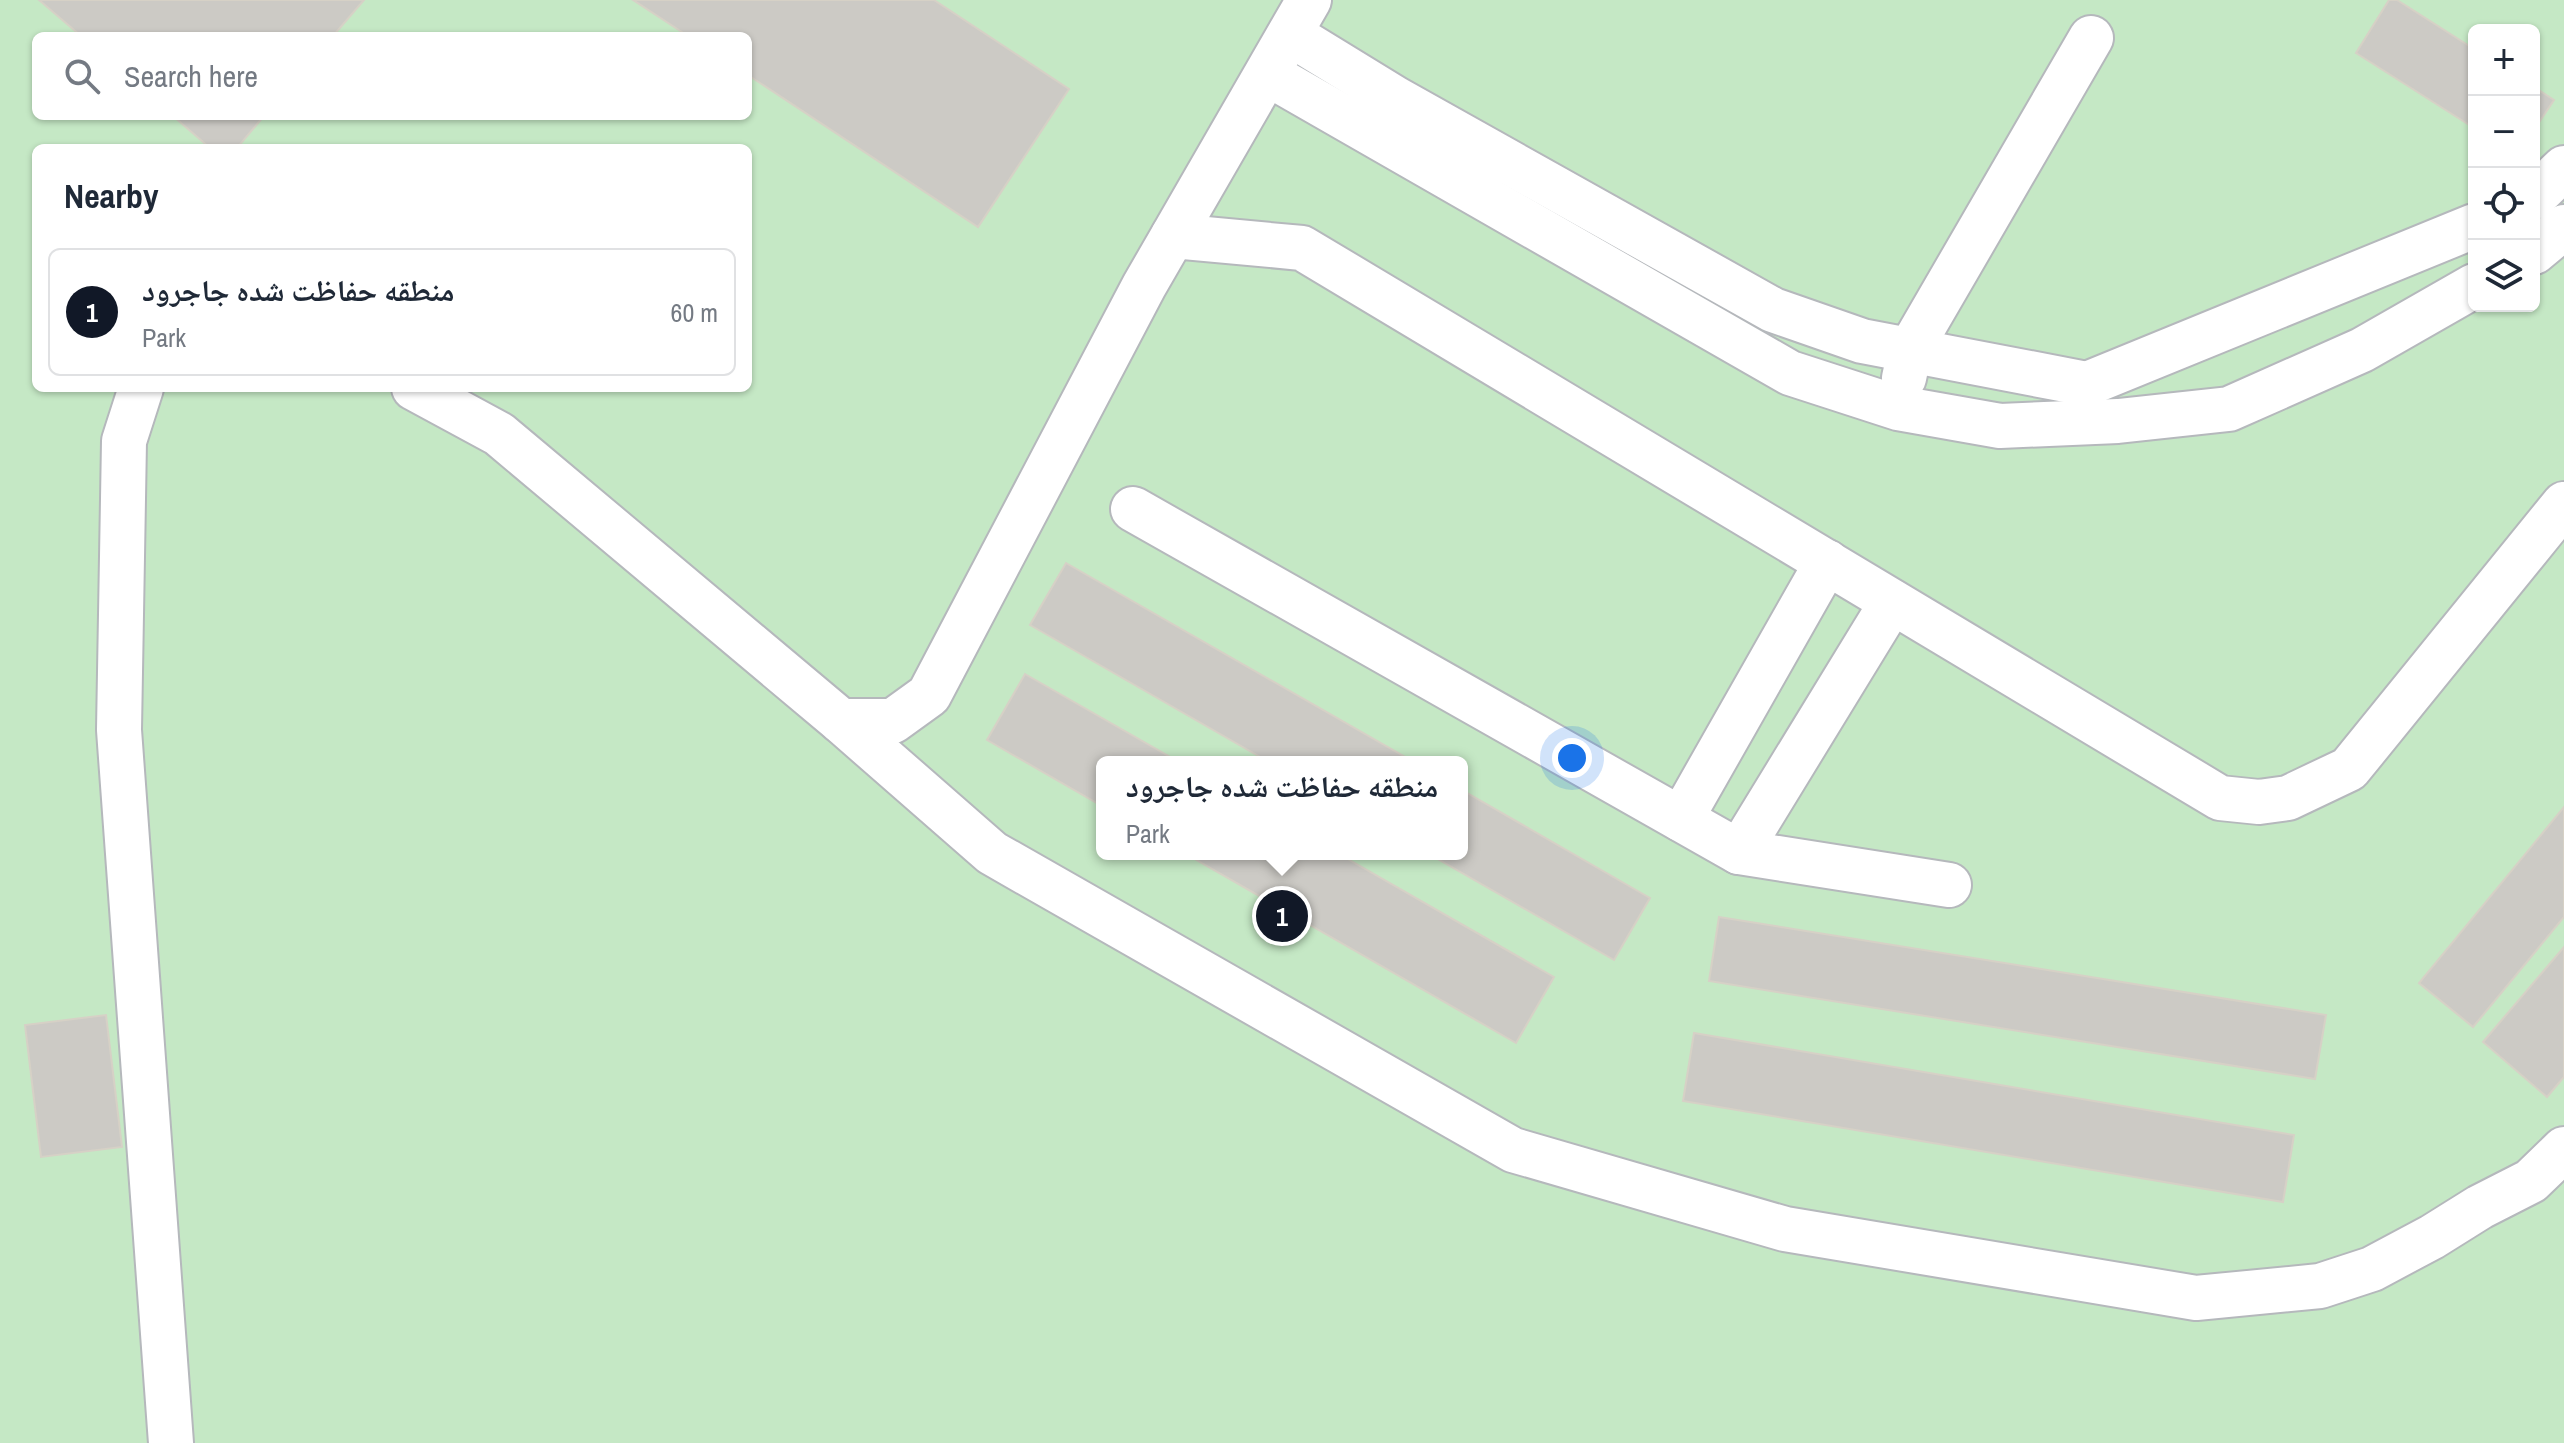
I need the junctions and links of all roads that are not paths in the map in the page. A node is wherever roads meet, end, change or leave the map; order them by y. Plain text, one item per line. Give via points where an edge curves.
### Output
1 (1325, 0) edge
2 (1300, 17) edge
3 (2091, 38) dead end
4 (1268, 74) junction
5 (2564, 168) edge
6 (2540, 191) edge
7 (2468, 228) edge
8 (1173, 236) junction
9 (2468, 289) edge
10 (1910, 350) junction
11 (140, 392) edge
12 (421, 392) edge
13 (1898, 408) junction
14 (2564, 504) edge
15 (1133, 509) dead end
16 (1827, 562) junction
17 (1892, 602) junction
18 (841, 721) junction
19 (1681, 819) junction
20 (1739, 852) junction
21 (1949, 885) dead end
22 (2564, 1149) edge
23 (171, 1443) edge

1 - 2 lane
2 - 4 lane
2 - 10 lane via 1396,99 1773,310 1862,341
3 - 10 lane
4 - 8 lane
4 - 13 lane via 1790,373
5 - 6 lane
7 - 10 lane via 2087,384
8 - 16 lane via 1302,248
8 - 18 lane via 929,695 893,721
9 - 13 lane via 2362,350 2229,409 2000,426
10 - 13 lane
11 - 23 lane via 124,441 119,730
12 - 18 lane via 499,434
14 - 17 lane via 2349,769 2288,798 2220,798
15 - 19 lane
16 - 17 lane
16 - 19 lane
17 - 20 lane
18 - 22 lane via 992,853 1513,1150 1785,1229 2196,1298 2320,1286 2372,1269 2531,1181
19 - 20 lane
20 - 21 lane

